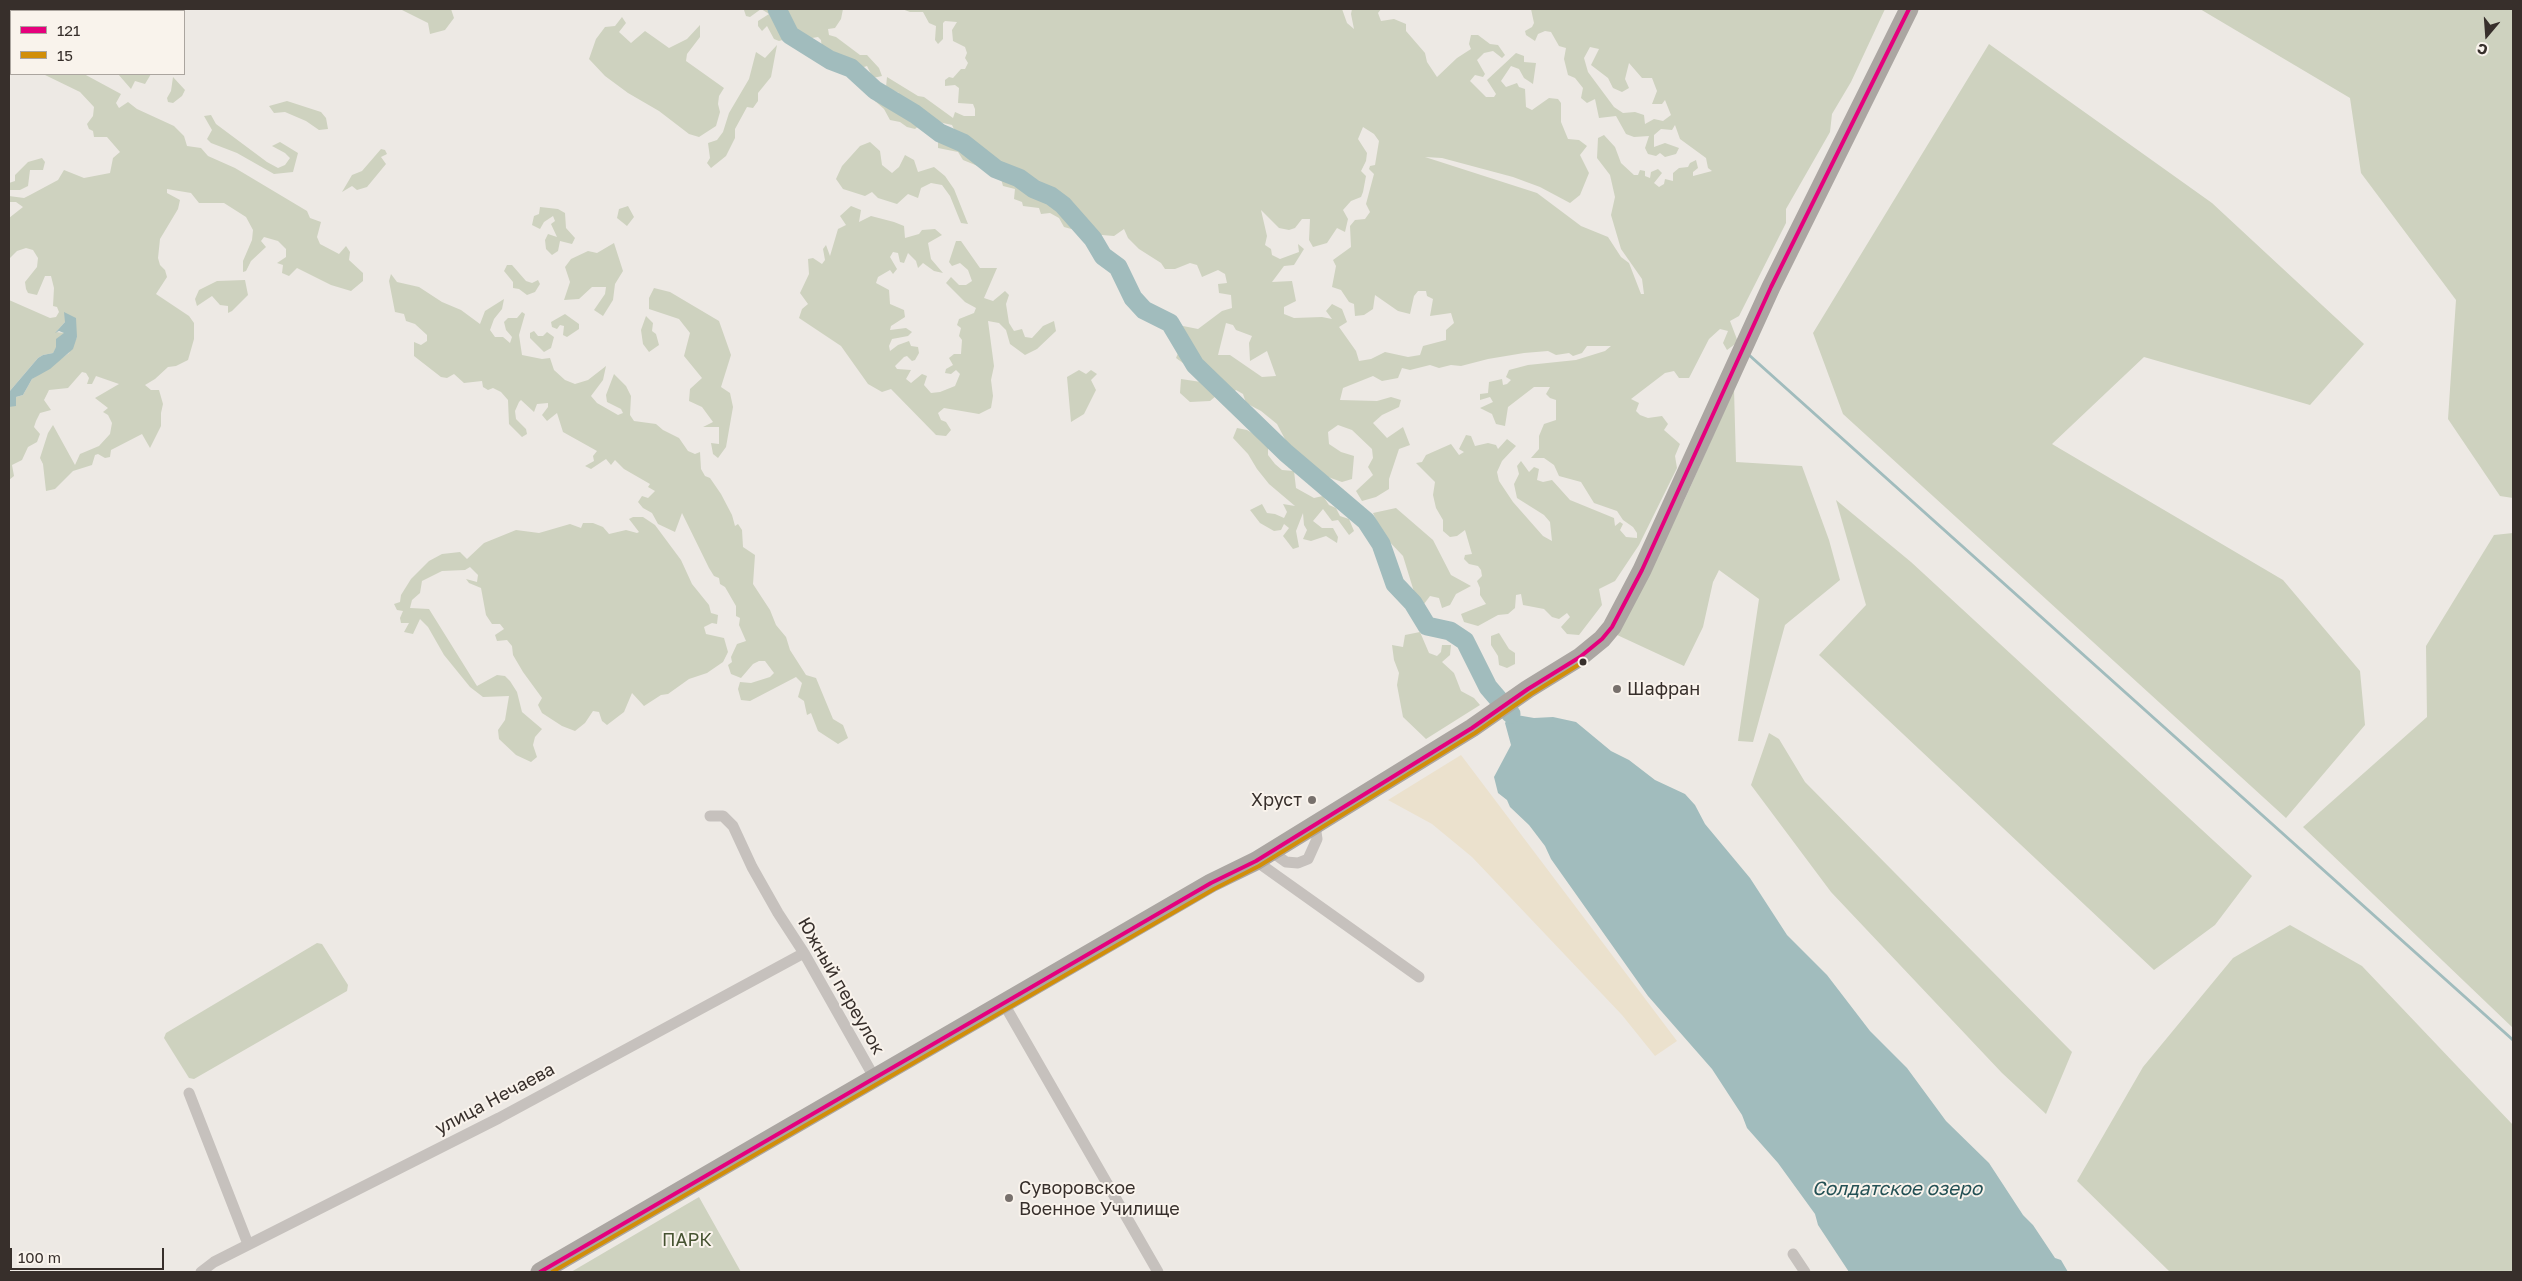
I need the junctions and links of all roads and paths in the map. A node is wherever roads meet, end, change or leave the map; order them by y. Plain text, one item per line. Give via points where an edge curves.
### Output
1 (1909, 9) edge
2 (710, 816) dead end
3 (1316, 825) junction
4 (1264, 856) junction
5 (804, 953) junction
6 (1419, 977) dead end
7 (1004, 1004) junction
8 (874, 1077) junction
9 (189, 1093) dead end
10 (248, 1244) junction
11 (1793, 1254) dead end
12 (201, 1272) edge
13 (540, 1272) edge
14 (1158, 1272) edge
15 (1805, 1272) edge

1 - 3 main road via 1771,287 1612,628 1580,657
2 - 5 street, Южный переулок via 723,816 733,826 752,867
3 - 4 main road
3 - 4 street via 1315,849 1308,859 1298,864
4 - 6 street
4 - 7 main road
5 - 8 street, Южный переулок
5 - 10 street, улица Нечаева via 499,1118
7 - 8 main road
7 - 14 street
8 - 13 main road
9 - 10 street
10 - 12 street, улица Нечаева
11 - 15 street

